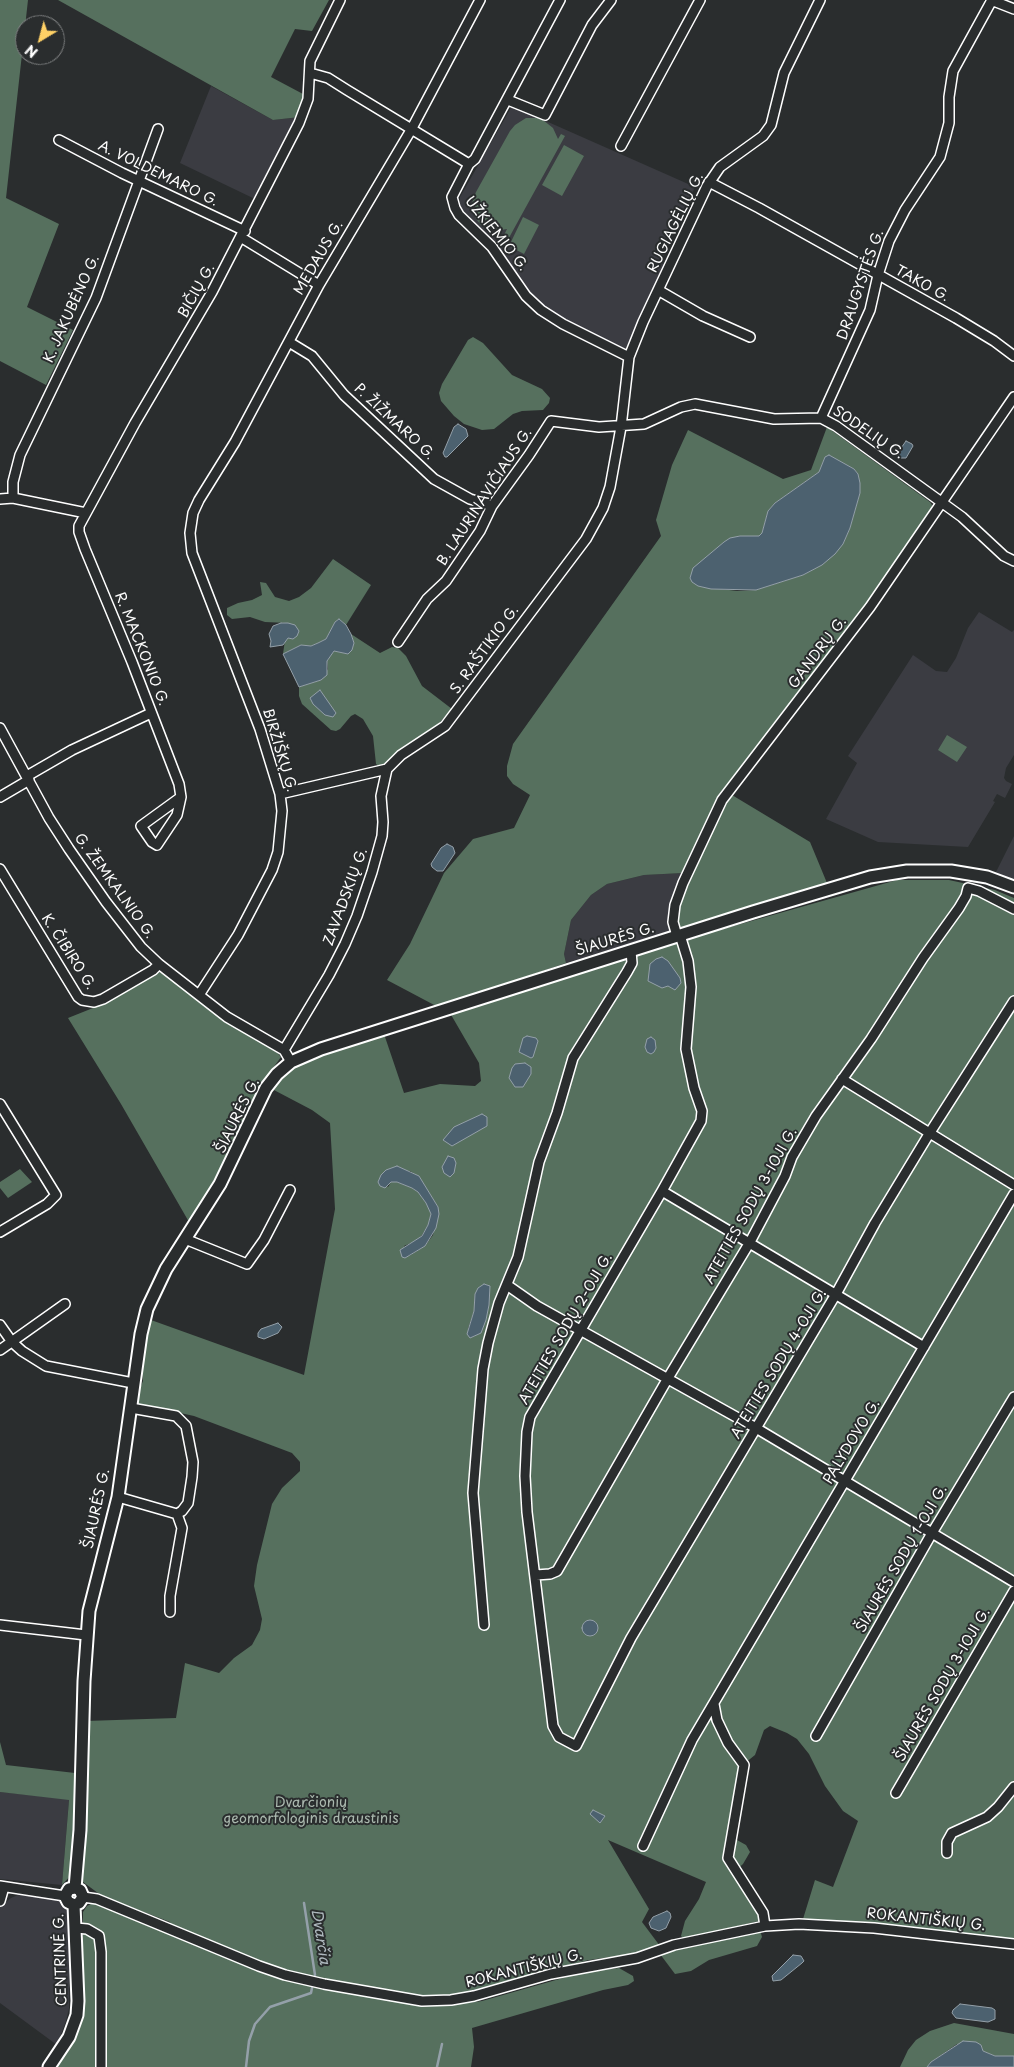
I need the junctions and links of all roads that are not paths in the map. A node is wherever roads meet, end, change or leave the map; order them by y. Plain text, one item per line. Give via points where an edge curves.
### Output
1 (340, 0) edge
2 (480, 0) edge
3 (560, 0) edge
4 (611, 0) edge
5 (700, 0) edge
6 (820, 0) edge
7 (991, 0) edge
8 (1014, 9) edge
9 (310, 73) junction
10 (508, 100) junction
11 (158, 129) dead end
12 (411, 130) junction
13 (59, 140) dead end
14 (621, 146) dead end
15 (468, 164) junction
16 (139, 181) junction
17 (709, 182) junction
18 (243, 234) junction
19 (878, 276) junction
20 (319, 285) junction
21 (660, 287) junction
22 (750, 337) dead end
23 (289, 342) junction
24 (1014, 356) edge
25 (629, 357) junction
26 (1014, 397) edge
27 (821, 418) junction
28 (621, 427) junction
29 (13, 498) junction
30 (0, 499) edge
31 (942, 502) junction
32 (492, 506) junction
33 (86, 513) junction
34 (190, 533) joint
35 (1014, 561) edge
36 (398, 642) dead end
37 (151, 713) junction
38 (0, 728) edge
39 (387, 769) junction
40 (28, 778) junction
41 (280, 794) junction
42 (0, 797) edge
43 (181, 797) junction
44 (0, 869) edge
45 (969, 874) junction
46 (1014, 887) edge
47 (968, 888) junction
48 (1014, 909) edge
49 (678, 936) junction
50 (631, 951) junction
51 (159, 964) junction
52 (199, 995) junction
53 (1014, 1001) edge
54 (284, 1050) junction
55 (291, 1062) junction
56 (842, 1079) junction
57 (0, 1104) edge
58 (929, 1134) junction
59 (1014, 1185) edge
60 (290, 1190) dead end
61 (662, 1191) junction
62 (1014, 1194) edge
63 (0, 1232) edge
64 (185, 1238) junction
65 (750, 1242) junction
66 (507, 1285) junction
67 (836, 1294) junction
68 (65, 1304) dead end
69 (0, 1325) edge
70 (581, 1330) junction
71 (12, 1342) junction
72 (924, 1347) junction
73 (0, 1350) edge
74 (668, 1378) junction
75 (134, 1383) junction
76 (1014, 1397) edge
77 (131, 1408) junction
78 (756, 1428) junction
79 (845, 1482) junction
80 (118, 1497) junction
81 (177, 1514) junction
82 (932, 1533) junction
83 (536, 1575) junction
84 (1014, 1582) edge
85 (1014, 1591) edge
86 (170, 1612) dead end
87 (0, 1625) edge
88 (484, 1625) dead end
89 (86, 1635) junction
90 (714, 1704) junction
91 (816, 1736) dead end
92 (576, 1746) joint
93 (1014, 1787) edge
94 (896, 1793) dead end
95 (643, 1846) dead end
96 (947, 1853) dead end
97 (2, 1886) edge
98 (75, 1888) junction
99 (66, 1896) junction
100 (83, 1897) junction
101 (0, 1901) edge
102 (74, 1905) junction
103 (765, 1926) junction
104 (76, 1928) junction
105 (1014, 1944) edge
106 (50, 2067) edge
107 (101, 2067) edge

1 - 9 street, BIČIŲ G. via 312,54
2 - 12 street, MEDAUS G.
3 - 10 street, UŽKIEMIO G.
4 - 10 street via 592,25 546,115
5 - 14 street
6 - 17 street, RUGIAGĖLIŲ G. via 784,73 771,125 763,136 720,167
7 - 8 street
7 - 19 street, DRAUGYSTĖS G. via 953,71 949,122 940,157 905,210 889,241
9 - 12 street via 328,78
9 - 18 street, BIČIŲ G. via 304,112
10 - 15 street, UŽKIEMIO G.
11 - 16 street, K. JAKUBĖNO G.
12 - 15 street
12 - 20 street, MEDAUS G.
13 - 16 street, A. VOLDEMARO G.
15 - 25 street, UŽKIEMIO G. via 452,197 455,208 492,247 526,296 563,324
16 - 18 street, A. VOLDEMARO G.
16 - 29 street, K. JAKUBĖNO G. via 96,298 20,455 13,482
17 - 19 street, TAKO G.
17 - 21 street, RUGIAGĖLIŲ G.
18 - 20 street, A. VOLDEMARO G.
18 - 33 street, BIČIŲ G.
19 - 24 street, TAKO G. via 964,323
19 - 27 street, DRAUGYSTĖS G. via 870,310
20 - 23 street, MEDAUS G.
21 - 22 street via 703,316
21 - 25 street, RUGIAGĖLIŲ G.
23 - 32 street, P. ŽIŽMARO G. via 312,356 344,395 434,479
23 - 34 street, MEDAUS G. via 198,500
25 - 28 street, RUGIAGĖLIŲ G.
26 - 31 street, GANDRŲ G.
27 - 28 street, SODELIŲ G. via 774,418 695,404 644,424
27 - 31 street, SODELIŲ G.
28 - 32 street, B. LAURINAVIČIAUS G. via 551,421
28 - 39 street, S. RAŠTIKIO G. via 610,488 586,539 445,726 401,755
29 - 30 street
29 - 33 street
31 - 35 street, SODELIŲ G.
31 - 49 street, GANDRŲ G. via 870,607 722,800 675,905 672,922
32 - 36 street, B. LAURINAVIČIAUS G. via 480,531
33 - 37 street, R. MACKONIO G. via 79,532
34 - 41 street, BIRŽIŠKŲ G. via 192,553 260,729
37 - 40 street via 72,750
37 - 43 street, R. MACKONIO G. via 174,769
38 - 40 street, G. ŽEMKALNIO G.
39 - 41 street, S. RAŠTIKIO G.
39 - 54 street, ZAVADSKIŲ G. via 381,796 382,836 357,916 329,975
40 - 42 street
40 - 51 street, G. ŽEMKALNIO G. via 49,818 106,902
41 - 52 street, BIRŽIŠKŲ G. via 281,826 272,870 238,936
43 - 43 street via 141,826 157,845 170,827
44 - 51 street, K. ČIBIRO G. via 82,1000 94,1002 103,999
45 - 46 main road, ŠIAURĖS G.
45 - 47 street
45 - 49 main road, ŠIAURĖS G. via 927,870 870,877
47 - 48 street
47 - 56 street, ATEITIES SODŲ 3-IOJI G. via 963,902
49 - 50 main road, ŠIAURĖS G.
49 - 61 street, ATEITIES SODŲ 2-OJI G. via 688,961 691,987 686,1050 702,1116
50 - 55 main road, ŠIAURĖS G. via 321,1049
50 - 66 street via 632,963 573,1058 539,1162 518,1256
51 - 52 street, G. ŽEMKALNIO G.
52 - 54 street, G. ŽEMKALNIO G. via 241,1027
53 - 58 street, ATEITIES SODŲ 4-OJI G.
54 - 55 street
55 - 64 main road, ŠIAURĖS G. via 266,1088 230,1166
56 - 58 street
56 - 65 street, ATEITIES SODŲ 3-IOJI G. via 792,1157
57 - 63 street via 56,1195 47,1204
58 - 59 street
58 - 67 street, ATEITIES SODŲ 4-OJI G.
60 - 64 street via 264,1240 247,1264
61 - 65 street
61 - 70 street, ATEITIES SODŲ 2-OJI G.
62 - 72 street, PALYDOVO G.
64 - 75 main road, ŠIAURĖS G. via 158,1282 147,1309
65 - 67 street
65 - 74 street, ATEITIES SODŲ 3-IOJI G.
66 - 70 street
66 - 88 street via 494,1318 486,1352 473,1493
67 - 72 street
67 - 78 street, ATEITIES SODŲ 4-OJI G.
68 - 71 street
69 - 71 street
70 - 74 street
70 - 83 street, ATEITIES SODŲ 2-OJI G. via 530,1417 526,1432 525,1476
71 - 73 street
71 - 75 street via 46,1366
72 - 79 street, PALYDOVO G.
74 - 78 street
74 - 83 street, ATEITIES SODŲ 3-IOJI G. via 557,1571
75 - 77 main road, ŠIAURĖS G.
76 - 82 street, ŠIAURĖS SODŲ 1-OJI G.
77 - 80 main road, ŠIAURĖS G.
77 - 81 street via 176,1416 186,1426 193,1462 192,1477 188,1503
78 - 79 street
78 - 92 street, ATEITIES SODŲ 4-OJI G. via 631,1638
79 - 82 street
79 - 90 street, PALYDOVO G.
80 - 81 street
80 - 89 main road, ŠIAURĖS G. via 93,1590
81 - 86 street via 182,1528
82 - 84 street
82 - 91 street, ŠIAURĖS SODŲ 1-OJI G.
83 - 92 street, ATEITIES SODŲ 2-OJI G. via 553,1726 559,1736
85 - 94 street, ŠIAURĖS SODŲ 3-IOJI G.
87 - 89 street
89 - 98 main road, ŠIAURĖS G.
90 - 95 street, PALYDOVO G. via 692,1740
90 - 103 street via 717,1720 728,1743 744,1765 728,1858 763,1913
93 - 96 street via 987,1817 952,1833 947,1842
97 - 99 street
97 - 101 street
98 - 99 main road via 69,1889
98 - 100 main road
99 - 102 main road, CENTRINĖ G.
100 - 102 main road, CENTRINĖ G.
100 - 103 street, ROKANTIŠKIŲ G. via 102,1901 285,1975 422,2001 474,1996 551,1974 638,1958 674,1945
102 - 104 main road, CENTRINĖ G.
103 - 105 street, ROKANTIŠKIŲ G. via 840,1926
104 - 106 main road, CENTRINĖ G. via 77,2014 69,2038
104 - 107 street via 99,1936

